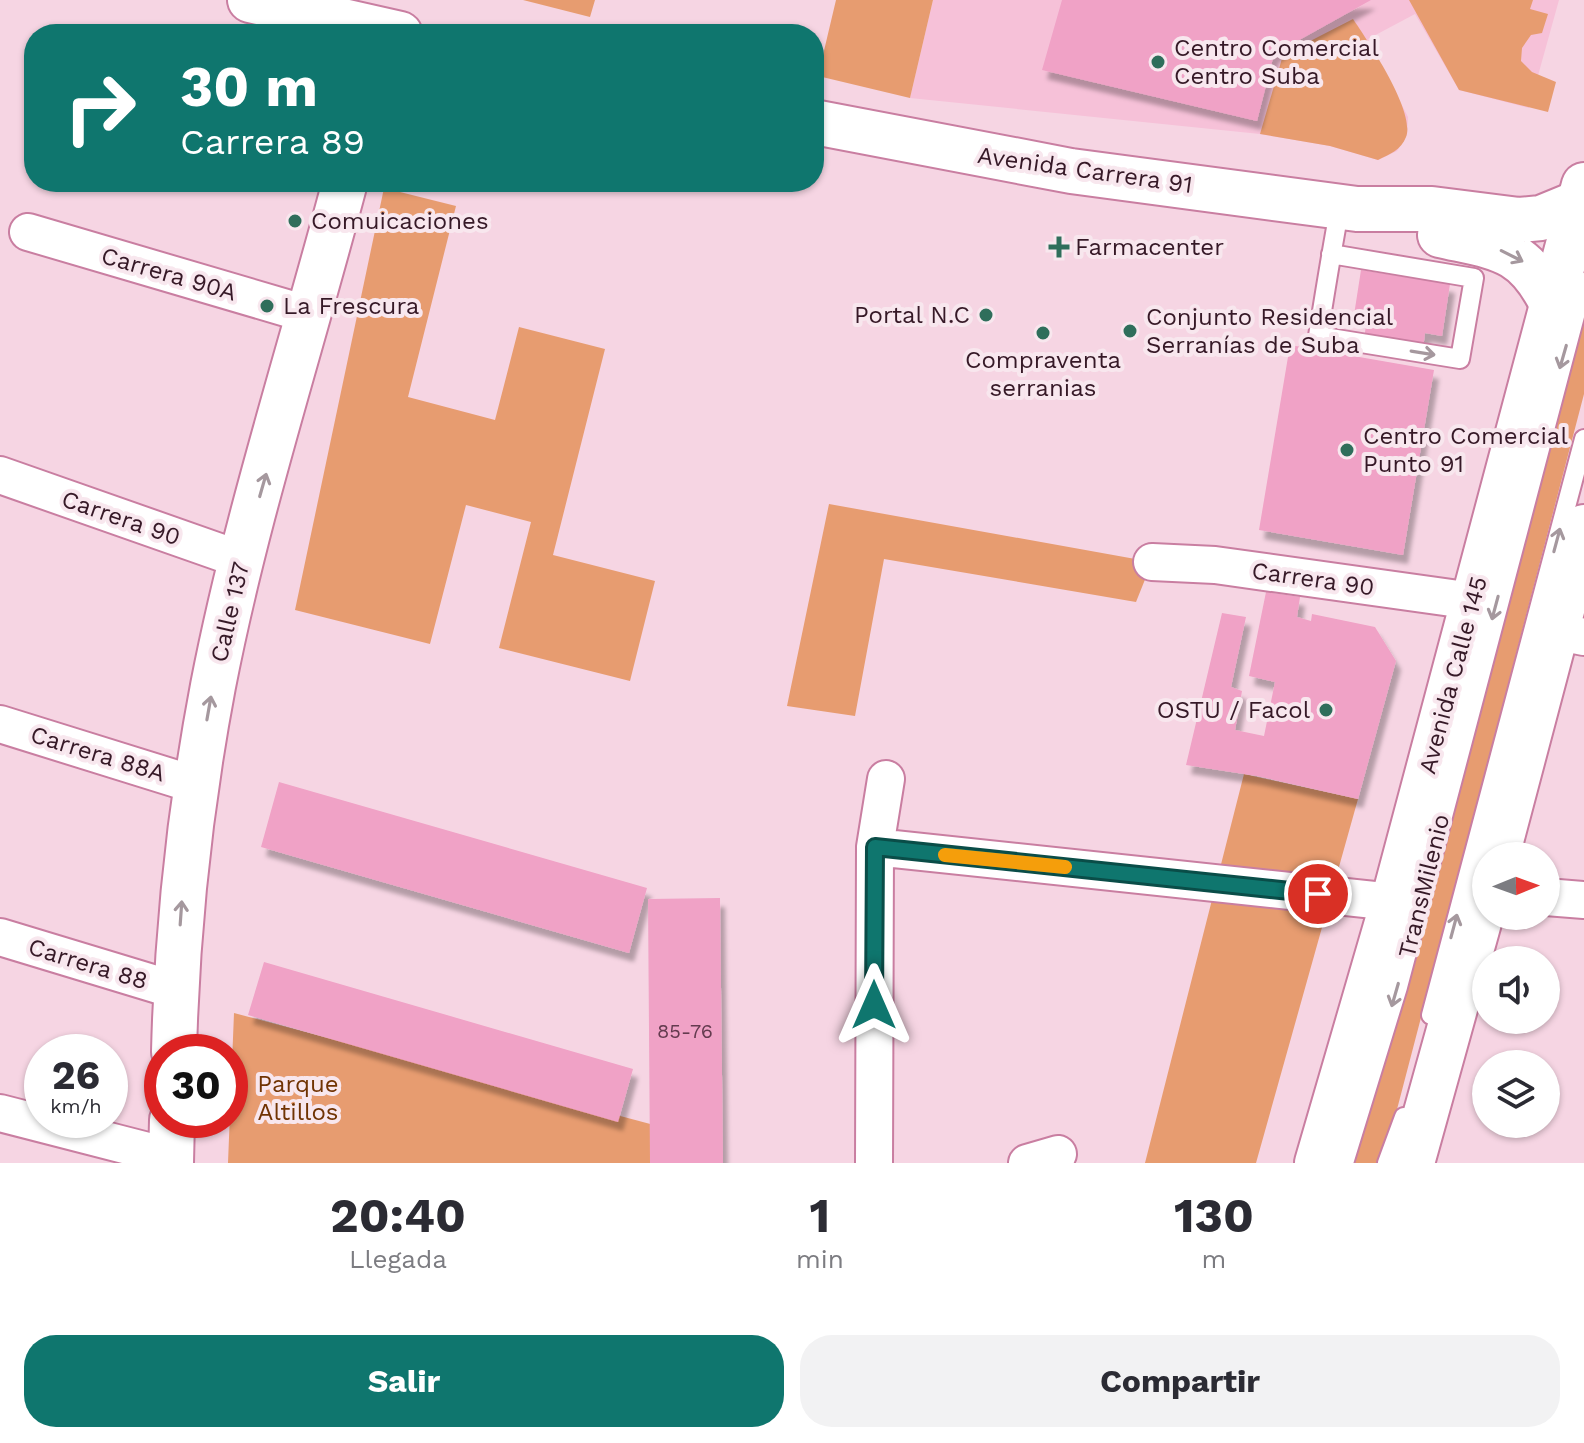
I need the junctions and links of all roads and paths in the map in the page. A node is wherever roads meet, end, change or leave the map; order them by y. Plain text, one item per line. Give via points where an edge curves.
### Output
1 (250, 0) edge
2 (386, 24) edge
3 (824, 124) edge
4 (342, 192) edge
5 (1582, 194) edge
6 (1348, 207) junction
7 (28, 232) dead end
8 (1331, 254) junction
9 (1568, 293) edge
10 (310, 315) junction
11 (1584, 439) edge
12 (0, 475) edge
13 (1584, 527) edge
14 (242, 560) junction
15 (1152, 562) dead end
16 (1473, 601) junction
17 (1570, 634) edge
18 (0, 724) edge
19 (886, 779) dead end
20 (196, 785) junction
21 (1502, 842) edge
22 (875, 847) junction
23 (1560, 898) edge
24 (1584, 900) edge
25 (1393, 902) junction
26 (1476, 930) edge
27 (0, 937) edge
28 (175, 990) junction
29 (1427, 1028) dead end
30 (174, 1034) edge
31 (0, 1113) edge
32 (1412, 1139) edge
33 (171, 1147) edge
34 (874, 1163) edge
35 (1317, 1163) edge
36 (1344, 1163) edge
37 (1387, 1163) edge

1 - 2 main road
3 - 6 main road, Avenida Carrera 91 via 1071,171
4 - 10 main road, Calle 137
5 - 6 main road, Avenida Carrera 91 via 1541,218 1519,220 1432,209
5 - 9 main road, Avenida Calle 145
6 - 8 lane
6 -> 9 main road, Avenida Carrera 91 via 1508,252
7 - 10 street, Carrera 90A
8 -> 8 lane via 1318,336 1460,359 1474,278
9 - 16 main road, Avenida Calle 145
9 -> 36 lane, TransMilenio via 1398,987
14 -> 10 main road, Calle 137
29 -> 11 lane, TransMilenio
12 - 14 street, Carrera 90
13 - 17 main road
20 -> 14 main road, Calle 137
15 - 16 street, Carrera 90
16 - 25 main road, Avenida Calle 145
17 - 21 main road
18 - 20 street, Carrera 88A
19 - 22 street
28 -> 20 main road, Calle 137
22 - 25 street
22 - 34 street
23 - 24 street
25 - 35 main road, Avenida Calle 145
26 - 32 main road
27 - 28 street, Carrera 88
28 - 30 main road, Calle 137
31 - 33 street
32 - 37 lane

